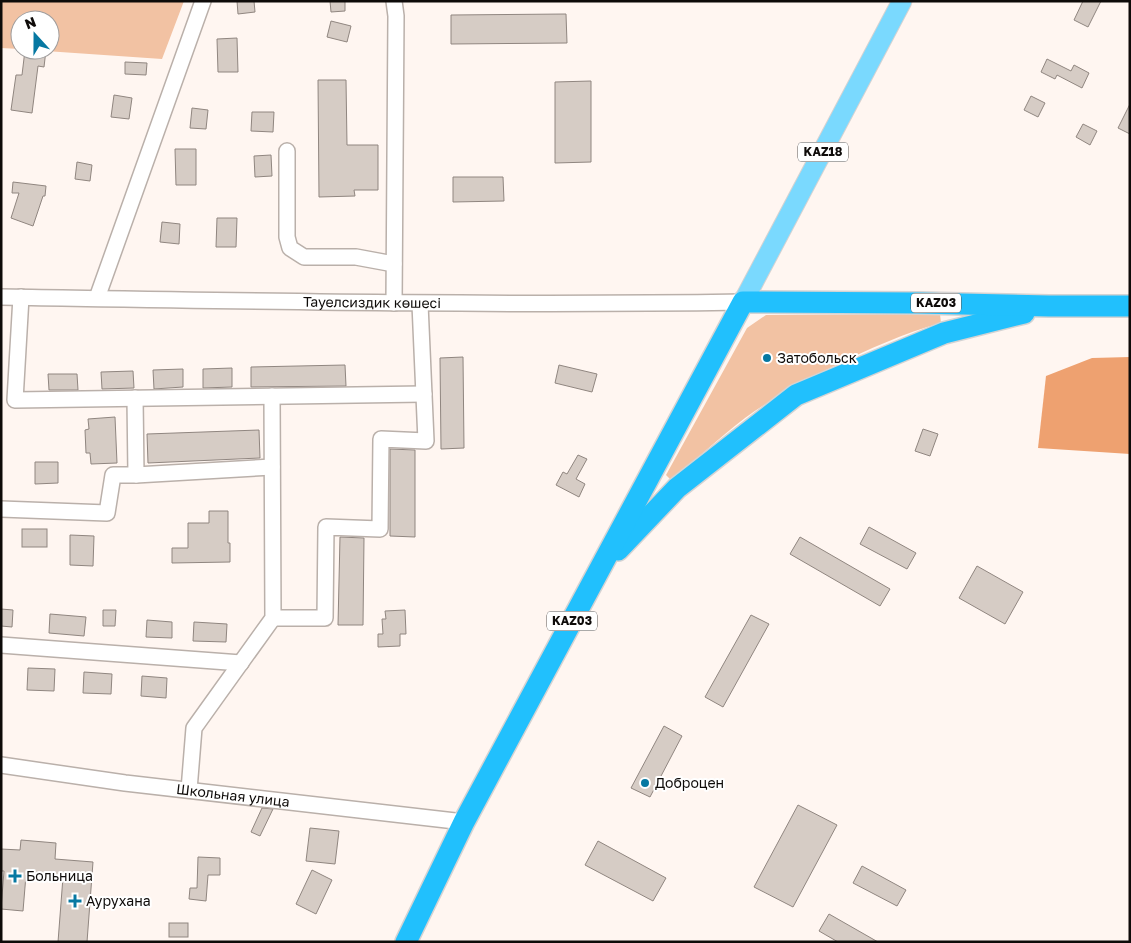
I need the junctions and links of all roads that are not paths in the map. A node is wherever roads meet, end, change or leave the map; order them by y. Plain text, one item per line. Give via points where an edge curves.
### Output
1 (203, 1) edge
2 (394, 1) edge
3 (902, 1) edge
4 (287, 151) dead end
5 (394, 264) junction
6 (1, 297) edge
7 (20, 297) junction
8 (97, 298) junction
9 (743, 302) junction
10 (394, 303) junction
11 (420, 304) junction
12 (1049, 306) junction
13 (1130, 306) edge
14 (424, 394) junction
15 (272, 396) junction
16 (135, 398) junction
17 (272, 467) junction
18 (136, 475) junction
19 (1, 509) edge
20 (597, 572) junction
21 (274, 618) junction
22 (1, 645) edge
23 (241, 663) junction
24 (1, 765) edge
25 (189, 790) junction
26 (464, 822) junction
27 (406, 942) edge

1 - 8 street
2 - 5 street
3 - 9 main road, KAZ18
4 - 5 street via 287,236 290,248 304,257 356,257
5 - 10 street
6 - 7 street, Тауелсиздик көшесі
7 - 8 street, Тауелсиздик көшесі
7 - 16 street via 15,400
8 - 10 street, Тауелсиздик көшесі
9 - 11 street, Тауелсиздик көшесі
9 - 12 highway, KАZ03
9 - 20 highway, KАZ03
10 - 11 street, Тауелсиздик көшесі
11 - 14 street
12 - 13 highway, KАZ03
12 - 20 highway, KАZ03 via 944,333 796,395 677,488
14 - 15 street
14 - 21 street via 426,441 380,439 380,529 326,527 325,618
15 - 16 street
15 - 17 street
16 - 18 street
17 - 18 street
17 - 21 street
18 - 19 street via 113,475 107,514
20 - 26 highway, KАZ03
21 - 23 street
22 - 23 street
23 - 25 street via 194,728
24 - 25 street, Школьная улица
25 - 26 street, Школьная улица
26 - 27 highway, KАZ03

